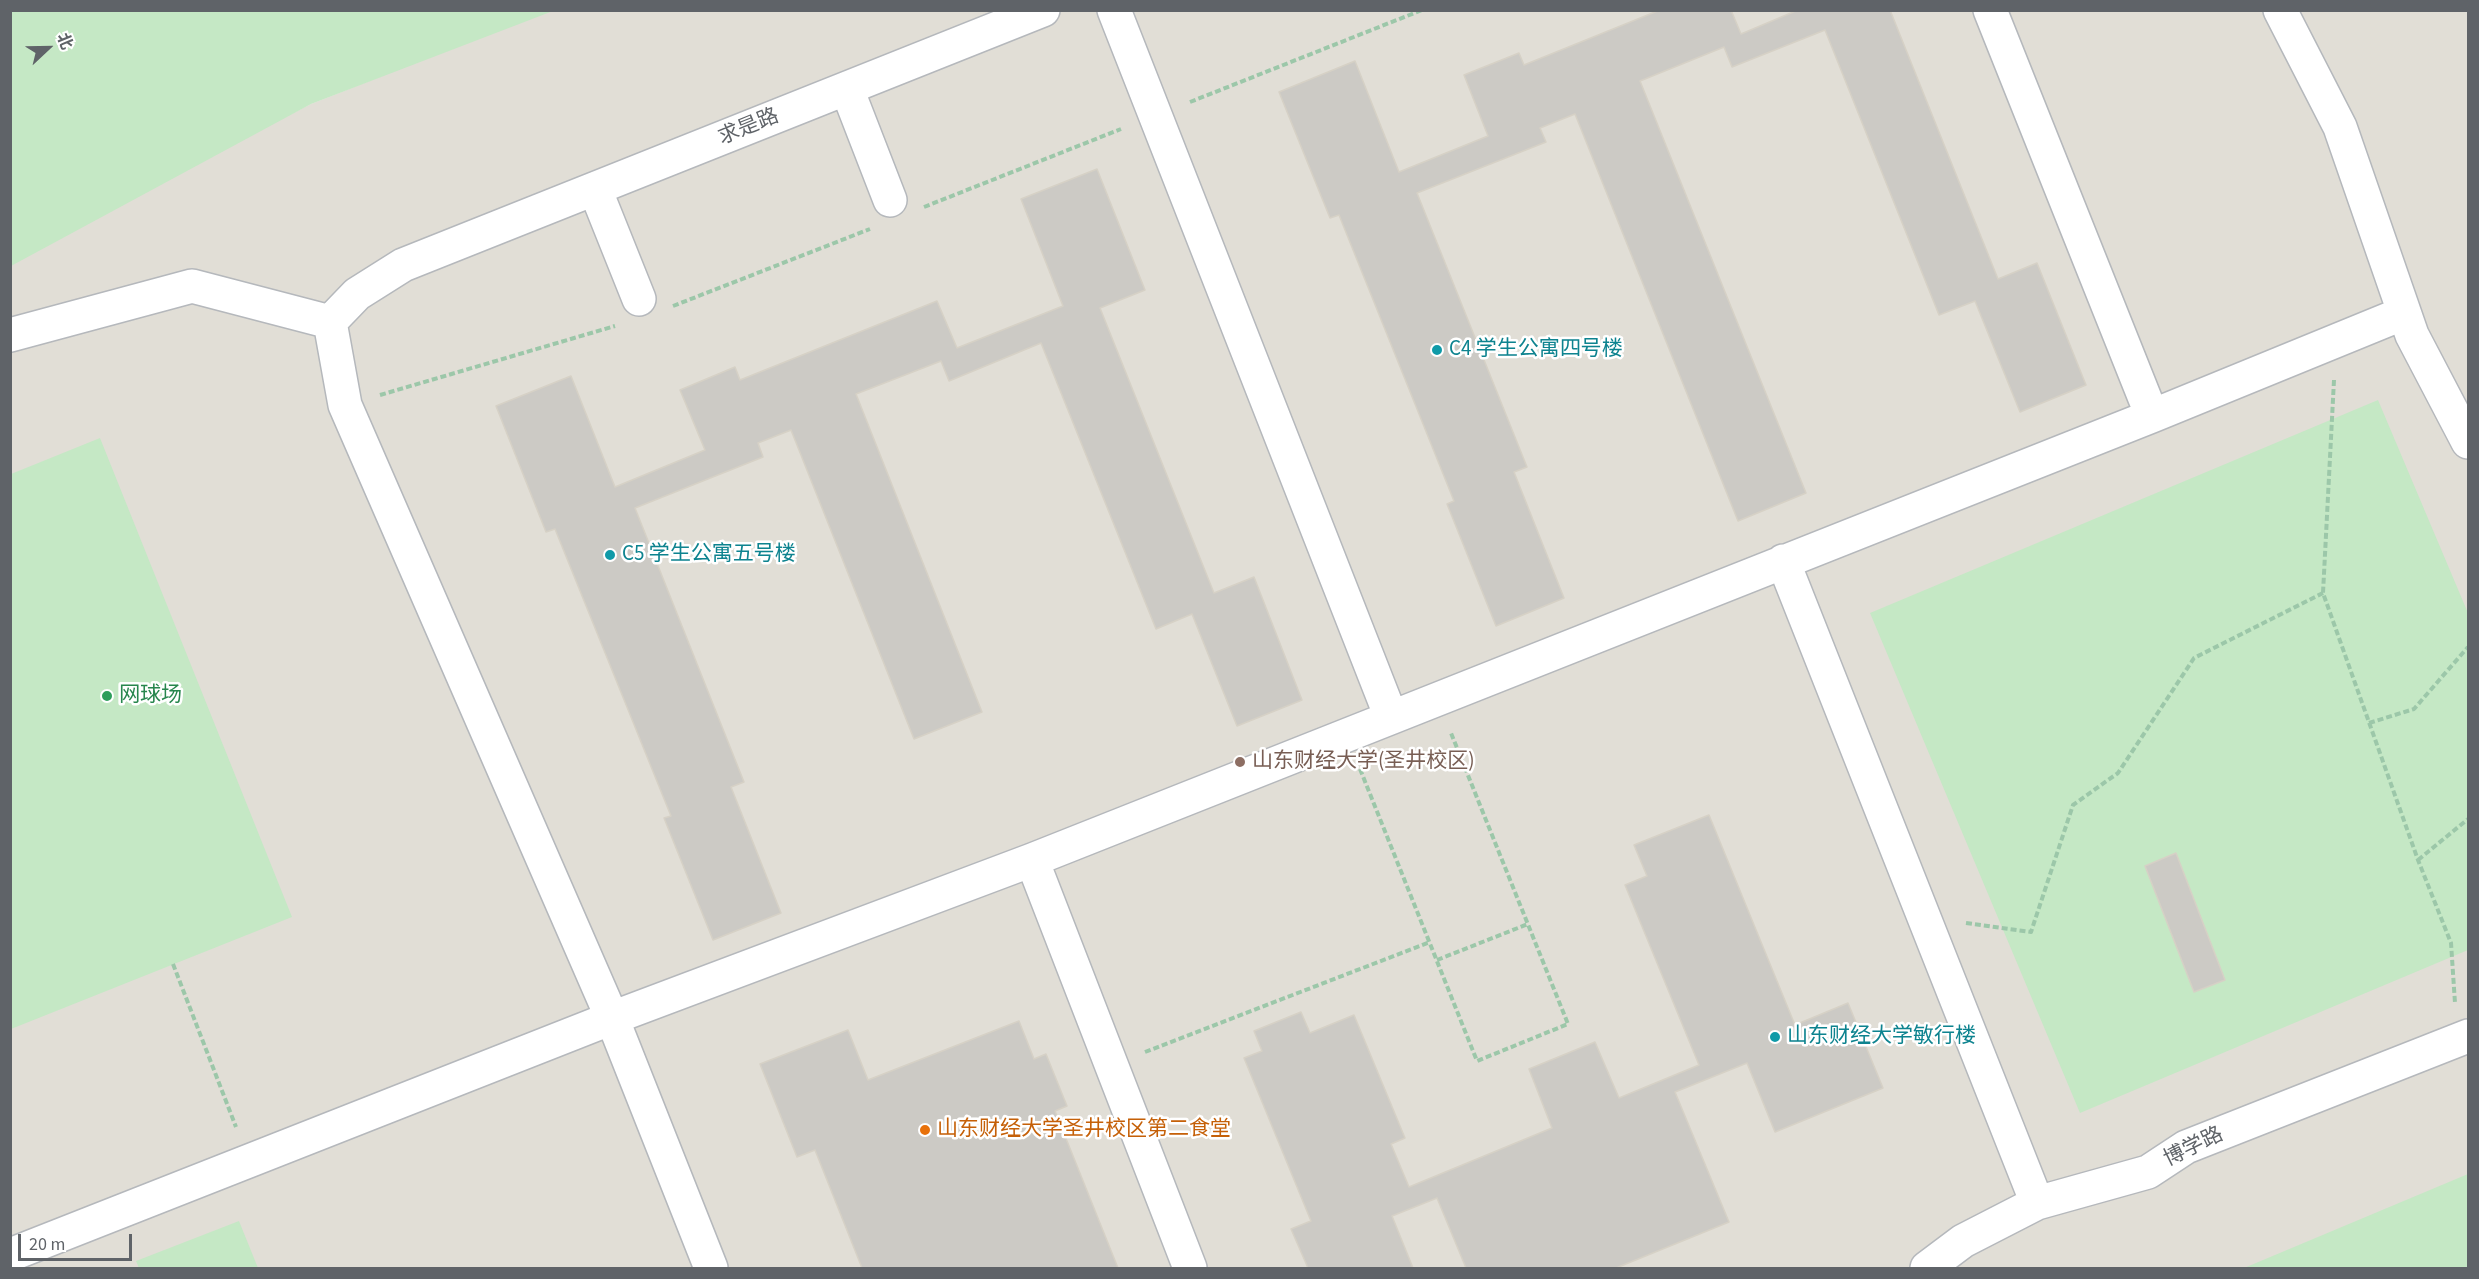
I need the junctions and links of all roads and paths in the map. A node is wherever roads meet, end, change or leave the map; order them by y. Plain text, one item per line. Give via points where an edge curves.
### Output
1 (1043, 10) edge
2 (1114, 10) edge
3 (1990, 10) edge
4 (2280, 10) edge
5 (1419, 11) edge
6 (847, 89) junction
7 (1155, 116) junction
8 (595, 189) junction
9 (894, 212) junction
10 (643, 311) junction
11 (2404, 313) junction
12 (330, 322) junction
13 (10, 335) edge
14 (2337, 340) junction
15 (345, 405) junction
16 (2152, 416) junction
17 (2469, 442) edge
18 (1784, 561) junction
19 (2323, 593) junction
20 (2469, 646) edge
21 (1437, 699) junction
22 (1391, 717) junction
23 (2369, 723) junction
24 (1347, 735) junction
25 (2469, 819) edge
26 (1032, 860) junction
27 (2418, 860) junction
28 (1924, 917) junction
29 (1528, 924) junction
30 (1430, 942) junction
31 (1437, 960) junction
32 (173, 964) dead end
33 (612, 1018) junction
34 (2463, 1038) edge
35 (1111, 1065) junction
36 (249, 1161) junction
37 (2037, 1203) junction
38 (10, 1255) edge
39 (711, 1269) edge
40 (1190, 1269) edge
41 (1927, 1269) edge

1 - 6 street, 求是路
2 - 7 street
3 - 16 street
4 - 11 street via 2340,127
5 - 7 path
6 - 8 street, 求是路
6 - 9 street
7 - 9 path
7 - 22 street
8 - 10 street
8 - 12 street, 求是路 via 403,266 357,294
9 - 10 path
10 - 15 path
11 - 14 street
11 - 17 street
12 - 13 street via 192,285
12 - 15 street
14 - 16 street
14 - 19 path
15 - 33 street
16 - 18 street
18 - 21 street
18 - 28 street
19 - 23 path
19 - 28 path via 2194,658 2118,773 2073,805 2031,932
20 - 23 path via 2414,709
21 - 22 street
21 - 29 path
22 - 24 street
23 - 27 path
24 - 26 street
24 - 30 path
25 - 27 path
26 - 33 street
26 - 35 street
27 - 34 path via 2451,943
28 - 37 street
29 - 31 path
29 - 31 path via 1568,1024 1477,1061
30 - 31 path
30 - 35 path
32 - 36 path
33 - 36 street
33 - 39 street
34 - 37 street, 博学路 via 2186,1147 2148,1172
35 - 40 street
36 - 38 street
37 - 41 street, 博学路 via 1963,1241

